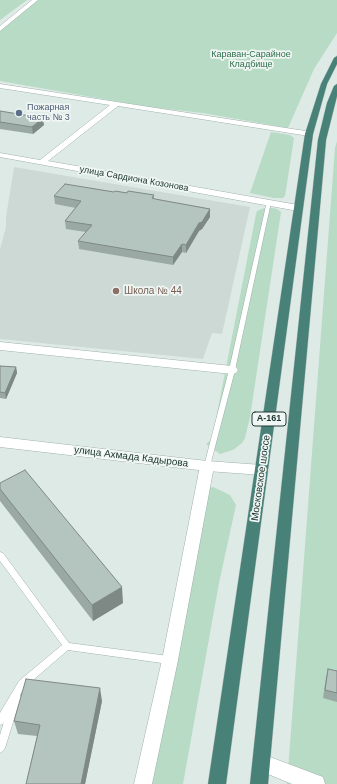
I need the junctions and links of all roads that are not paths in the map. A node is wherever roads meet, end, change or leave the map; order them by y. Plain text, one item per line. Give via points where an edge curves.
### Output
1 (35, 0) edge
2 (0, 29) edge
3 (337, 58) edge
4 (0, 86) edge
5 (337, 86) edge
6 (115, 105) junction
7 (309, 134) junction
8 (0, 155) edge
9 (41, 163) junction
10 (269, 202) junction
11 (298, 208) junction
12 (0, 346) edge
13 (232, 370) junction
14 (0, 442) edge
15 (206, 466) junction
16 (262, 470) junction
17 (0, 555) edge
18 (66, 646) junction
19 (170, 660) junction
20 (22, 684) junction
21 (0, 721) edge
22 (0, 748) edge
23 (262, 763) junction
24 (143, 784) edge
25 (217, 784) edge
26 (259, 784) edge
27 (316, 784) edge

1 - 2 street
3 - 7 highway, Московское шоссе / А-161 via 324,84
4 - 6 street
5 - 23 highway, А-161 via 322,140
6 - 7 street
6 - 9 street
7 - 11 highway, Московское шоссе / А-161
8 - 9 street, улица Сардиона Козонова
9 - 10 street, улица Сардиона Козонова
10 - 11 street, улица Сардиона Козонова
10 - 13 lane
11 - 16 highway, Московское шоссе / А-161
12 - 13 street
13 - 15 lane
14 - 15 street, улица Ахмада Кадырова
15 - 16 street, улица Ахмада Кадырова
15 - 19 street
16 - 25 highway, Московское шоссе / А-161
17 - 18 lane
18 - 19 lane
18 - 20 lane
19 - 24 street
20 - 21 lane
20 - 22 lane
23 - 26 highway, А-161
23 - 27 street

